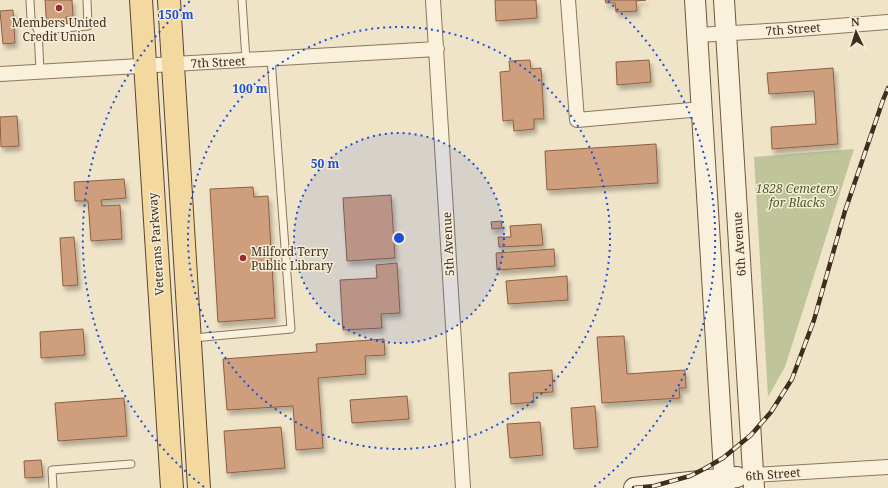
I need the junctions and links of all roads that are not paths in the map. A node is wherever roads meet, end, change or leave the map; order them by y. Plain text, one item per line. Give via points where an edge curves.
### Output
1 (30, 0) edge
2 (86, 0) edge
3 (141, 0) edge
4 (169, 0) edge
5 (242, 0) edge
6 (434, 0) edge
7 (568, 0) edge
8 (695, 0) edge
9 (724, 0) edge
10 (888, 22) edge
11 (38, 30) junction
12 (726, 33) junction
13 (697, 35) junction
14 (437, 49) junction
15 (271, 58) junction
16 (246, 60) junction
17 (173, 64) junction
18 (145, 65) junction
19 (40, 71) junction
20 (0, 74) edge
21 (702, 109) junction
22 (190, 338) junction
23 (131, 464) dead end
24 (888, 467) edge
25 (753, 482) edge
26 (725, 483) edge
27 (53, 488) edge
28 (172, 488) edge
29 (199, 488) edge
30 (463, 488) edge
31 (634, 488) edge

1 - 11 lane via 31,19
2 - 11 lane via 88,26
3 - 18 main road, Veterans Parkway
4 - 17 main road
5 - 16 lane
6 - 14 street, 5th Avenue
7 - 21 street via 577,120
8 - 13 main road
9 - 12 main road, 6th Avenue
10 - 12 street, 7th Street
11 - 19 lane
12 - 13 street, 7th Street
12 - 25 main road, 6th Avenue
13 - 21 main road
14 - 15 street, 7th Street
14 - 30 street, 5th Avenue
15 - 16 street, 7th Street
15 - 22 lane via 291,329
16 - 17 street, 7th Street
17 - 18 street, 7th Street
17 - 22 main road
18 - 19 street, 7th Street
18 - 28 main road, Veterans Parkway
19 - 20 street, 7th Street
21 - 26 main road
22 - 29 main road
23 - 27 lane via 52,470
24 - 25 street, 6th Street
25 - 26 main road, 6th Street
26 - 31 main road, 6th Street

